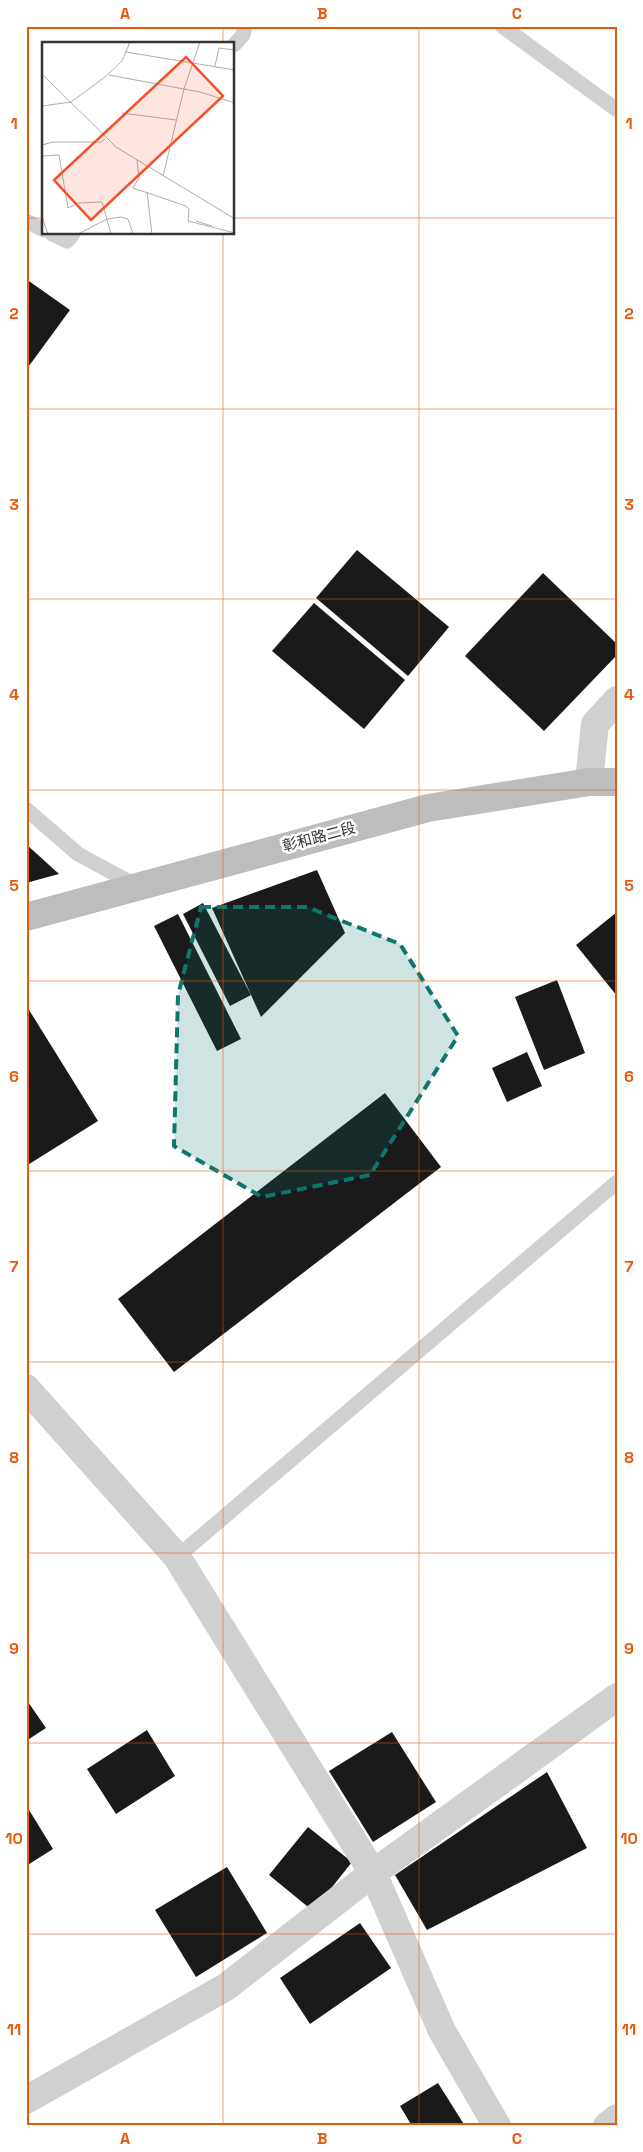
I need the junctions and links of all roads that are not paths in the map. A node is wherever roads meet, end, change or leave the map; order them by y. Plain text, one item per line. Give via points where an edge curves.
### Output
1 (245, 26) edge
2 (502, 26) edge
3 (235, 44) edge
4 (617, 110) edge
5 (26, 221) edge
6 (42, 229) edge
7 (54, 235) edge
8 (72, 235) edge
9 (617, 700) edge
10 (589, 782) junction
11 (617, 782) edge
12 (26, 809) edge
13 (136, 886) junction
14 (26, 917) edge
15 (617, 1182) edge
16 (26, 1388) edge
17 (177, 1557) junction
18 (617, 1698) edge
19 (374, 1873) junction
20 (26, 2100) edge
21 (617, 2118) edge
22 (497, 2126) edge
23 (607, 2126) edge

1 - 3 lane
2 - 4 lane
5 - 6 lane
7 - 8 lane via 67,241
9 - 10 street via 595,724
10 - 11 main road, 彰和路二段
10 - 13 main road, 彰和路二段 via 428,808
12 - 13 lane via 78,854
13 - 14 main road, 彰和路二段
15 - 17 lane
16 - 17 street
17 - 19 street
18 - 19 street
19 - 20 street via 226,1987
19 - 22 street via 442,2031
21 - 23 street

